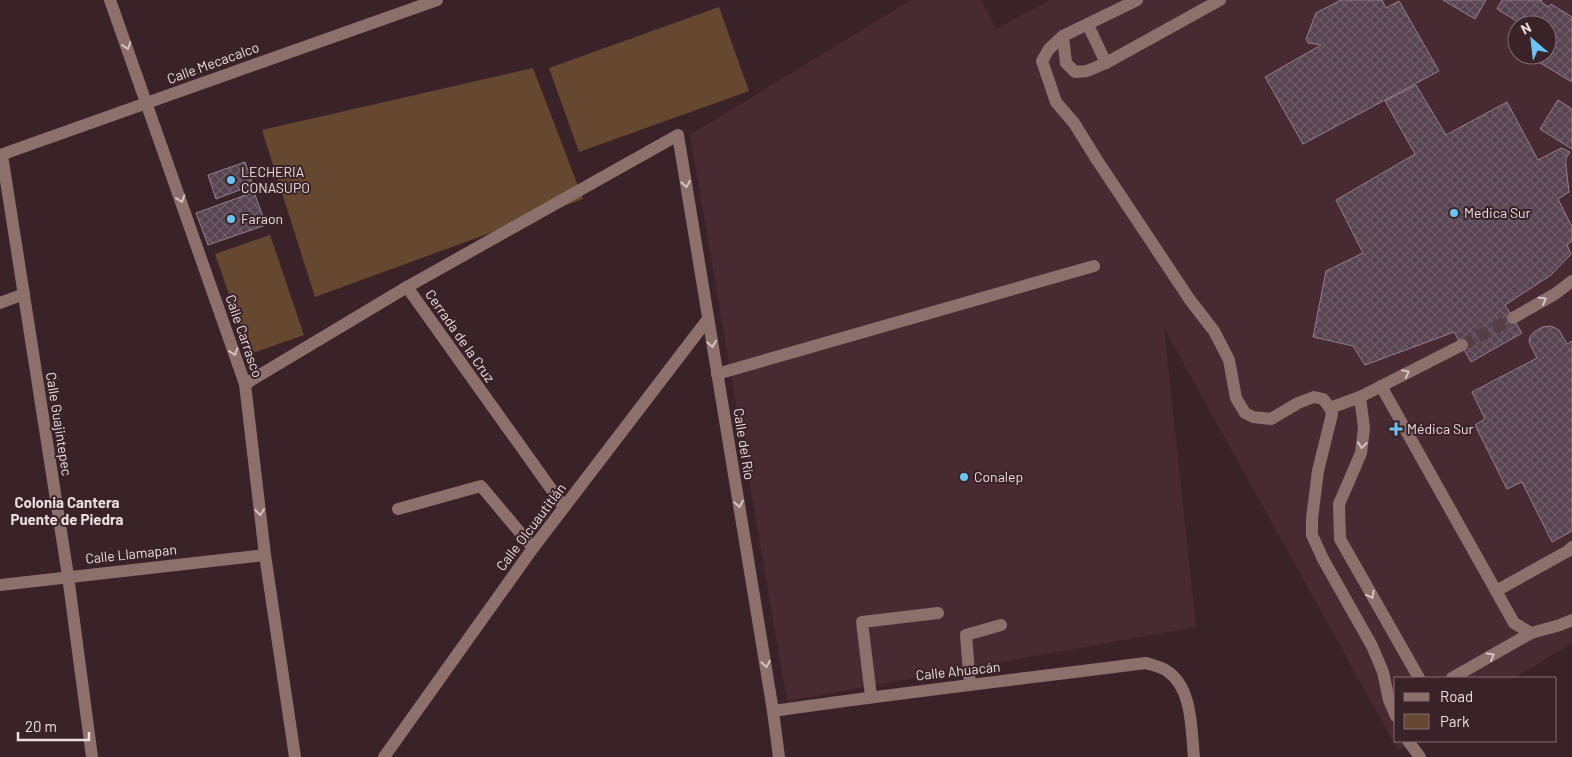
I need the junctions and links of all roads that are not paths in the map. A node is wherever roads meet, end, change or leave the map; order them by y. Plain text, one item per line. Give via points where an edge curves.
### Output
1 (110, 0) edge
2 (437, 0) edge
3 (1137, 0) edge
4 (1220, 0) edge
5 (1088, 25) junction
6 (1064, 36) junction
7 (1106, 63) junction
8 (148, 103) junction
9 (1, 155) edge
10 (1094, 266) dead end
11 (1572, 281) edge
12 (407, 287) junction
13 (24, 294) junction
14 (0, 303) edge
15 (1513, 318) tunnel mouth
16 (708, 319) junction
17 (1462, 345) tunnel mouth
18 (717, 374) junction
19 (245, 384) junction
20 (1381, 386) junction
21 (1360, 397) junction
22 (1330, 408) junction
23 (564, 507) junction
24 (398, 509) dead end
25 (1572, 547) edge
26 (532, 548) junction
27 (266, 555) junction
28 (68, 576) junction
29 (0, 585) edge
30 (1496, 591) junction
31 (938, 613) dead end
32 (1572, 620) edge
33 (1001, 625) dead end
34 (1531, 633) junction
35 (1418, 677) edge
36 (1454, 677) edge
37 (970, 685) junction
38 (872, 696) junction
39 (773, 711) junction
40 (1394, 711) edge
41 (1409, 742) edge
42 (1419, 756) edge
43 (92, 757) edge
44 (295, 757) edge
45 (384, 757) edge
46 (779, 757) edge
47 (1194, 757) edge

1 -> 8 street, Calle Carrasco
2 - 8 street, Calle Mecacalco
3 - 5 street
4 - 7 street
5 - 6 street
5 - 7 street
6 - 7 street via 1066,63 1075,72
6 - 22 street via 1049,49 1042,61 1056,102 1074,122 1190,300 1214,331 1229,360 1234,390 1245,413 1271,419 1314,397 1323,400
8 - 9 street, Calle Mecacalco
8 -> 19 street, Calle Carrasco
9 - 13 street, Calle Guajintepec
10 - 18 street
15 -> 11 street
12 -> 16 street, Calle del Río via 678,136
12 - 19 street, Cerrada de la Cruz
12 - 23 street, Cerrada de la Cruz
13 - 14 street
13 - 28 street, Calle Guajintepec
16 -> 18 street, Calle del Río
16 - 23 street, Calle Olcuautitlán
20 -> 17 street
18 -> 39 street, Calle del Río
19 -> 27 street, Calle Carrasco
20 - 21 street
20 - 30 street
21 - 22 street
21 -> 35 street via 1364,428 1362,453 1339,504 1340,539
22 - 40 street via 1332,414 1318,471 1312,535 1372,646 1384,672
23 - 26 street, Calle Olcuautitlán
24 - 26 street via 481,486
25 - 30 street
26 - 45 street, Calle Olcuautitlán
27 - 28 street, Calle Llamapan
27 - 44 street, Calle Carrasco
28 - 29 street, Calle Llamapan
28 - 43 street, Calle Guajintepec
30 - 34 street via 1514,623
31 - 38 street via 862,622
32 - 34 street
33 - 37 street via 966,635
36 -> 34 street
37 - 38 street, Calle Ahuacán
37 - 47 street, Calle Ahuacán via 1146,663 1167,671 1181,686 1188,705
38 - 39 street, Calle Ahuacán
39 - 46 street, Calle del Río
41 - 42 street

